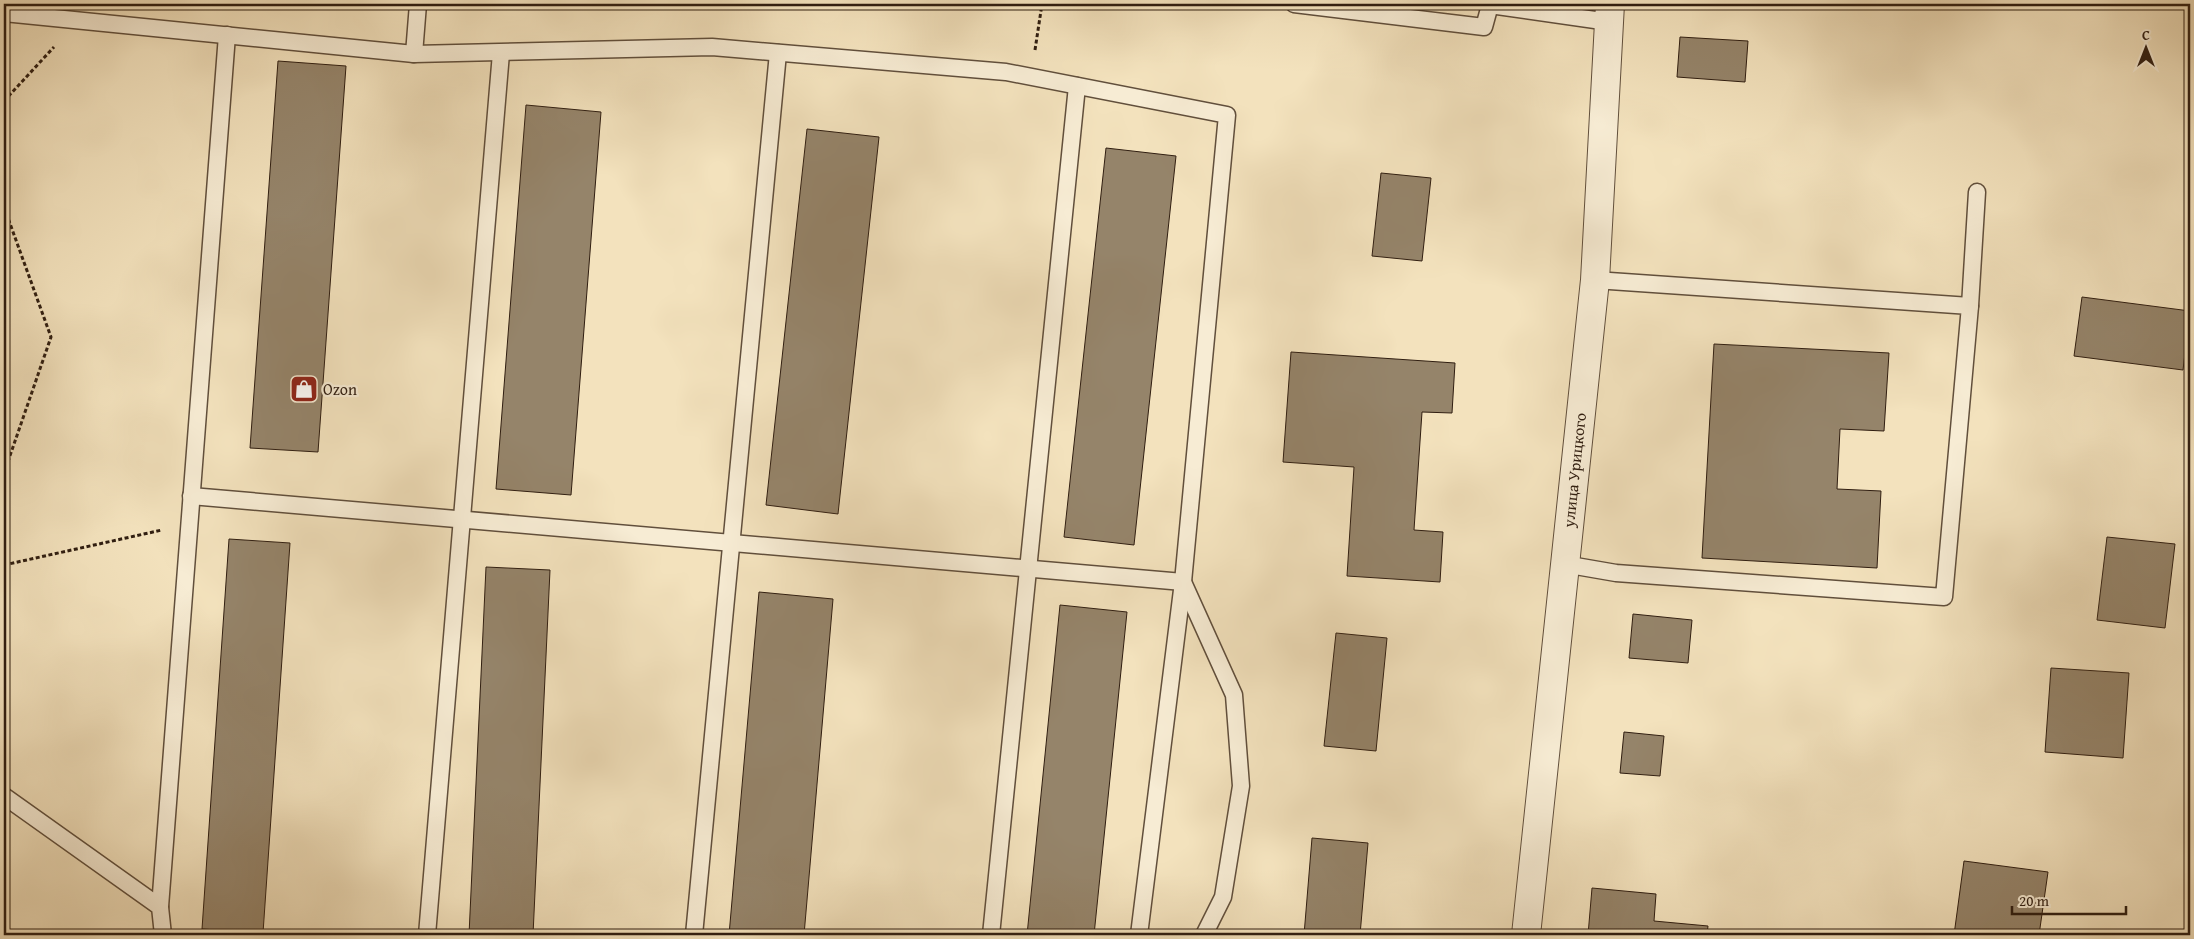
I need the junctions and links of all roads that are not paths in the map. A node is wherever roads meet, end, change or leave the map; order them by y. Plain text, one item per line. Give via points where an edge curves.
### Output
1 (418, 4) edge
2 (1294, 4) edge
3 (1490, 4) edge
4 (4, 13) edge
5 (1610, 13) edge
6 (227, 35) junction
7 (501, 53) junction
8 (778, 53) junction
9 (414, 54) junction
10 (1077, 86) junction
11 (1977, 192) dead end
12 (1595, 280) junction
13 (1970, 306) junction
14 (192, 496) junction
15 (462, 519) junction
16 (731, 542) junction
17 (1564, 564) junction
18 (1028, 568) junction
19 (1183, 582) junction
20 (4, 796) edge
21 (160, 908) junction
22 (163, 935) edge
23 (427, 935) edge
24 (694, 935) edge
25 (991, 935) edge
26 (1139, 935) edge
27 (1204, 935) edge
28 (1526, 935) edge

1 - 9 lane
2 - 3 lane via 1484,27
3 - 5 lane
4 - 6 lane
5 - 12 street, улица Урицкого
6 - 9 lane
6 - 14 lane
7 - 8 lane via 712,47
7 - 9 lane
7 - 15 lane
8 - 10 lane via 1006,72
8 - 16 lane
10 - 18 lane
10 - 19 lane via 1227,115
11 - 13 lane
12 - 13 lane
12 - 17 street, улица Урицкого
13 - 17 lane via 1944,597 1616,573
14 - 15 lane
14 - 21 lane
15 - 16 lane
15 - 23 lane
16 - 18 lane
16 - 24 lane
17 - 28 street, улица Урицкого
18 - 19 lane
18 - 25 lane
19 - 26 lane
19 - 27 lane via 1234,695 1241,786 1223,897
20 - 21 lane
21 - 22 lane

